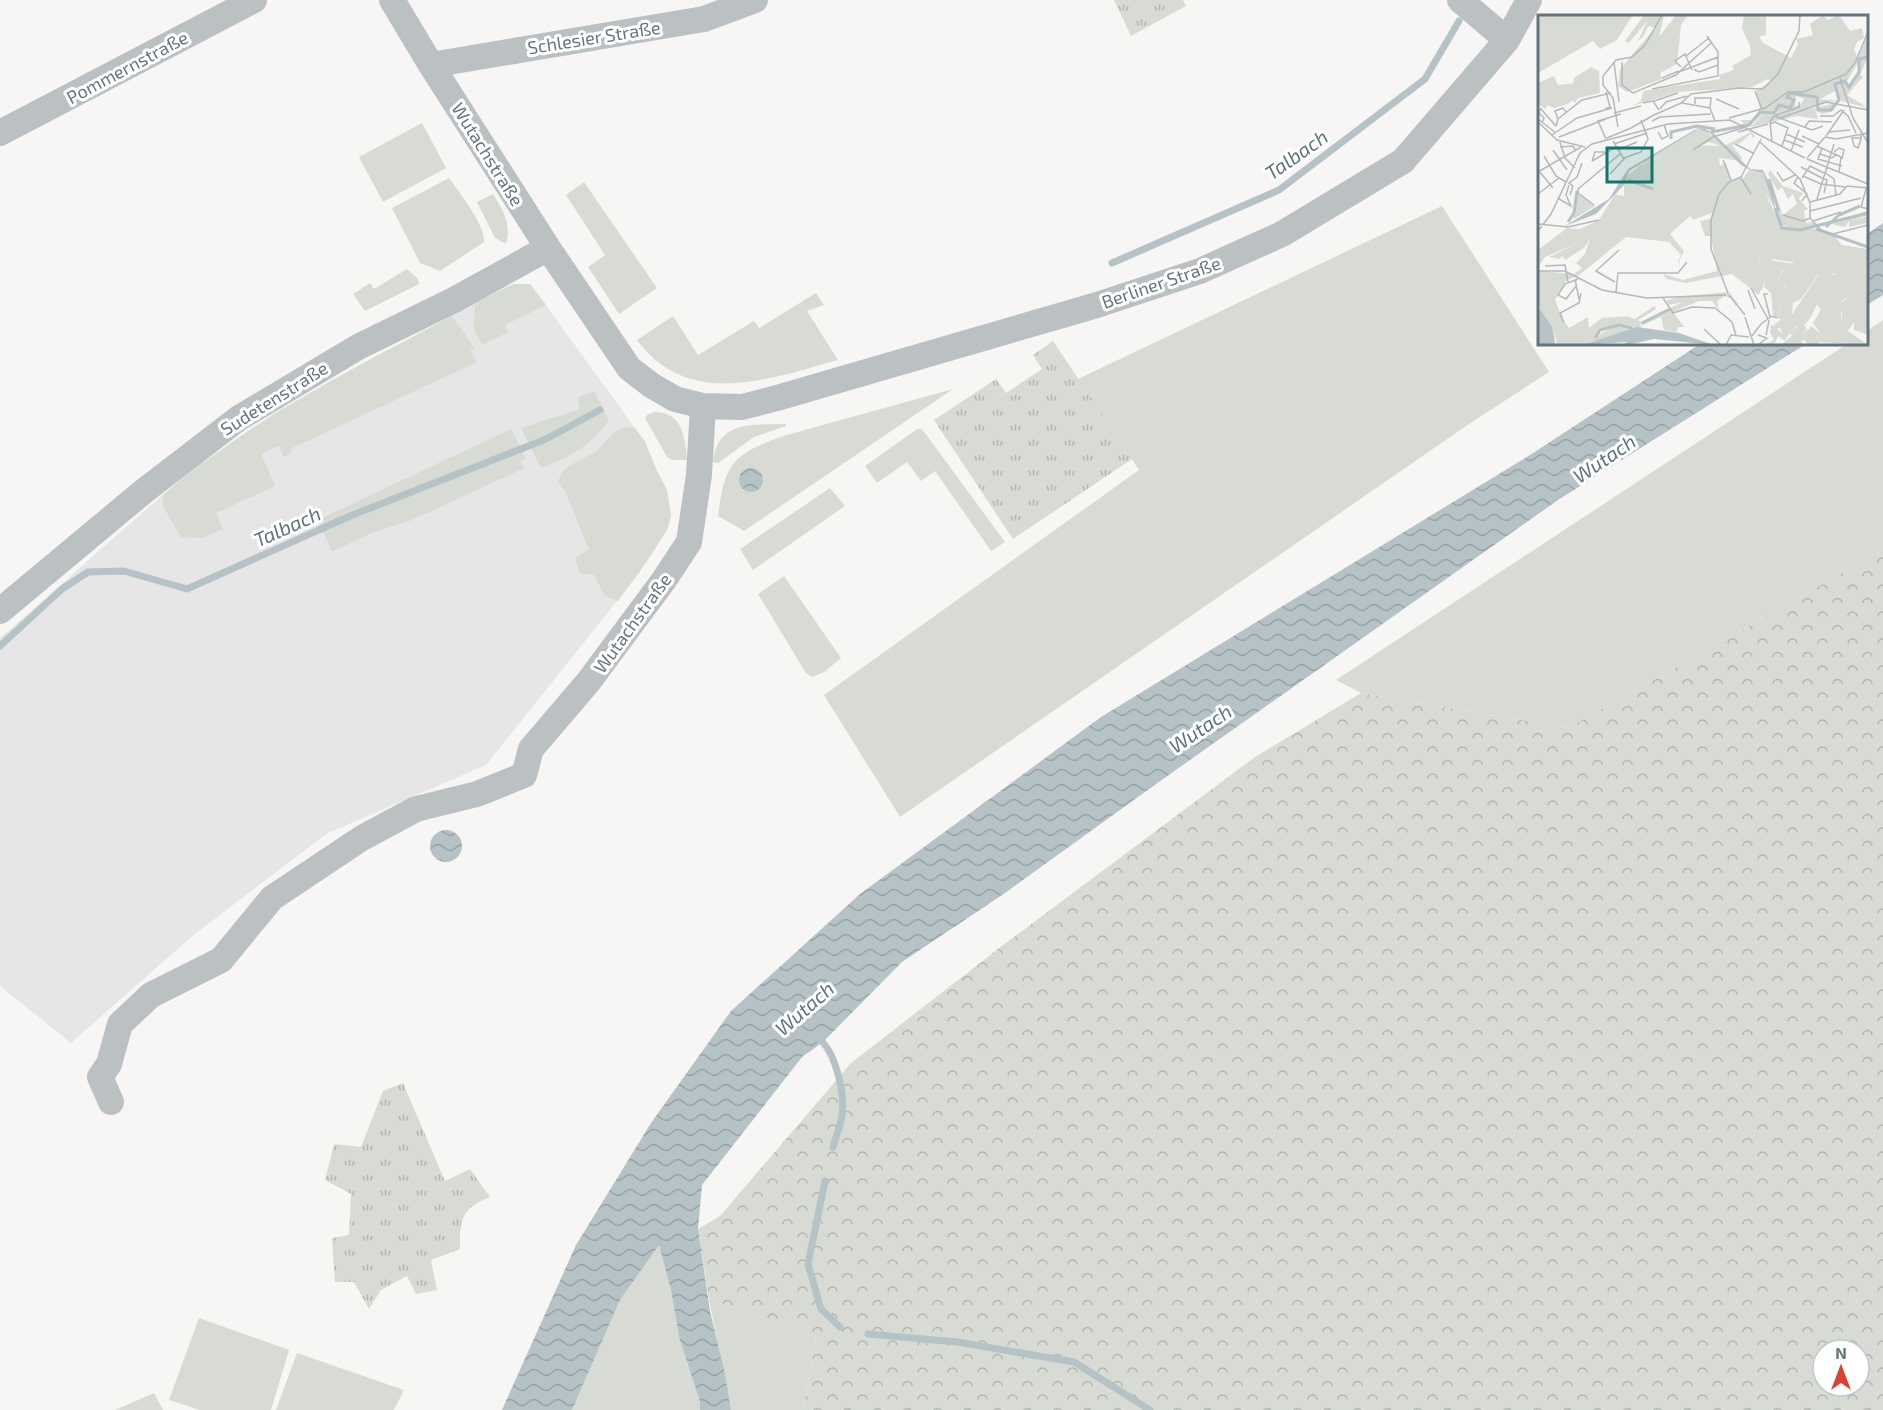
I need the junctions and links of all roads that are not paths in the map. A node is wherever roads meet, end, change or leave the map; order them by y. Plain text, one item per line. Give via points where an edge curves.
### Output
1 (254, 0) edge
2 (392, 0) edge
3 (755, 0) edge
4 (1460, 0) edge
5 (1529, 0) edge
6 (1507, 40) junction
7 (431, 65) junction
8 (0, 133) edge
9 (548, 248) junction
10 (702, 406) junction
11 (0, 611) edge
12 (111, 1102) dead end

1 - 8 street, Pommernstraße
2 - 7 street, Wutachstraße
3 - 7 street, Schlesier Straße via 704,19
4 - 6 street
5 - 6 street, Berliner Straße
6 - 10 street, Berliner Straße via 1403,160 1282,234 1200,271 1097,305 777,398 741,407
7 - 9 street, Wutachstraße
9 - 10 street, Wutachstraße via 629,368 675,399
9 - 11 street, Sudetenstraße via 358,347 238,418
10 - 12 street, Wutachstraße via 699,475 689,542 589,681 531,749 524,775 477,794 416,809 362,838 272,898 221,960 151,995 120,1024 109,1064 100,1077

